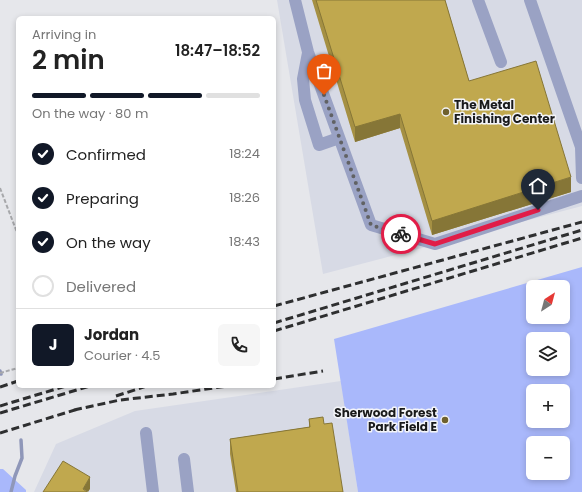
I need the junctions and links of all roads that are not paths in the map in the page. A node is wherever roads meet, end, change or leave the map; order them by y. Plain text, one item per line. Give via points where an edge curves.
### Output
1 (295, 0) edge
2 (478, 0) edge
3 (530, 0) edge
4 (308, 52) junction
5 (501, 62) dead end
6 (339, 138) junction
7 (582, 178) edge
8 (582, 196) edge
9 (146, 433) dead end
10 (184, 459) dead end
11 (153, 492) edge
12 (188, 492) edge

1 - 4 lane
2 - 5 lane
3 - 7 lane via 581,147
4 - 6 lane
4 - 6 lane via 303,79 305,100 319,145
6 - 8 lane via 371,225 435,244
9 - 11 lane
10 - 12 lane

